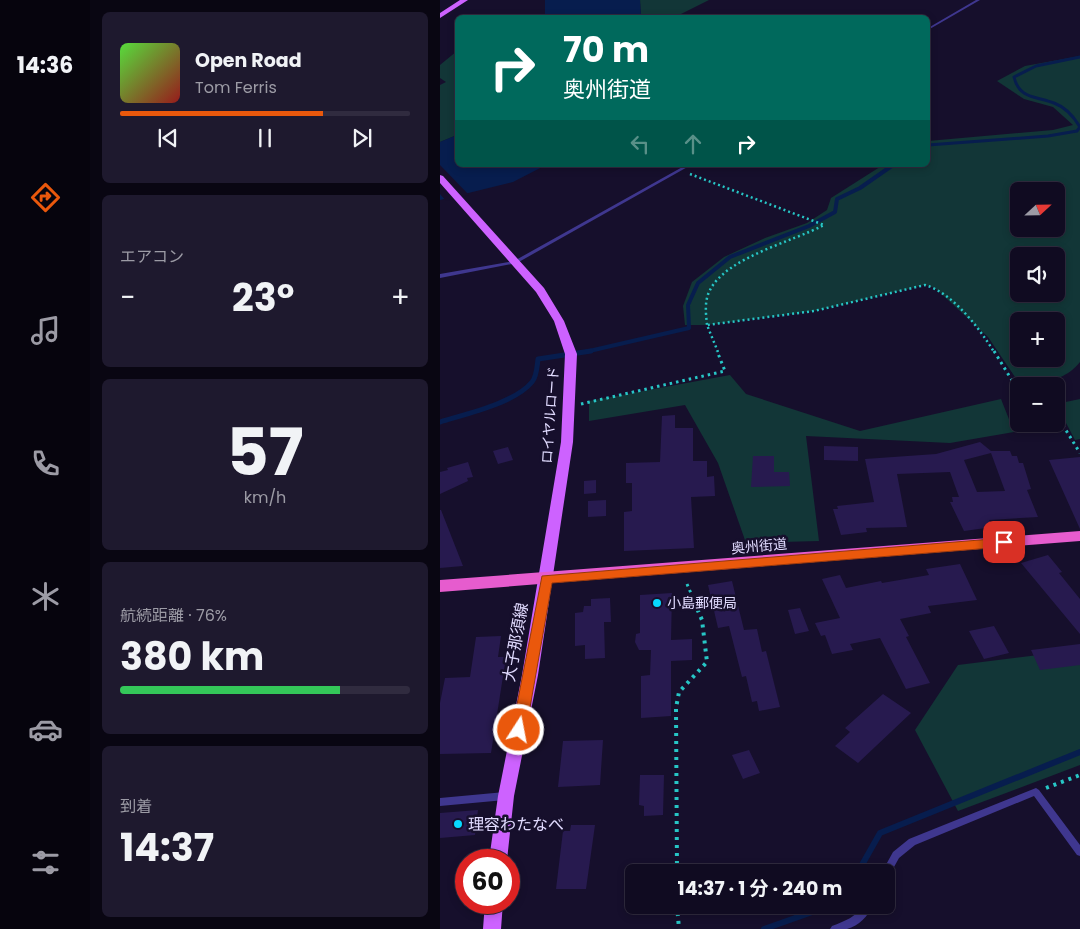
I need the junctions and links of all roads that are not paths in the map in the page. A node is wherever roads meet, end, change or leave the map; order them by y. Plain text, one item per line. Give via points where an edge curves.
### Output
1 (465, 0) edge
2 (978, 0) edge
3 (440, 16) edge
4 (930, 28) edge
5 (685, 167) edge
6 (440, 178) edge
7 (515, 262) junction
8 (440, 276) edge
9 (1080, 536) edge
10 (546, 579) junction
11 (440, 586) edge
12 (506, 796) junction
13 (440, 802) edge
14 (499, 849) edge
15 (1080, 852) edge
16 (891, 864) edge
17 (493, 914) edge
18 (864, 914) edge
19 (492, 929) edge
20 (835, 929) edge

1 - 3 main road
2 - 4 lane
5 - 7 lane
6 - 7 main road, ロイヤルロード
7 - 8 lane
7 - 10 main road, ロイヤルロード via 540,290 571,354 567,442
9 - 10 highway, 奥州街道
10 - 11 highway, 奥州街道
10 - 12 main road, 大子那須線
12 - 13 lane
12 - 14 main road, 大子那須線
15 - 16 lane via 1036,792 912,842 896,855
17 - 19 main road
18 - 20 lane

